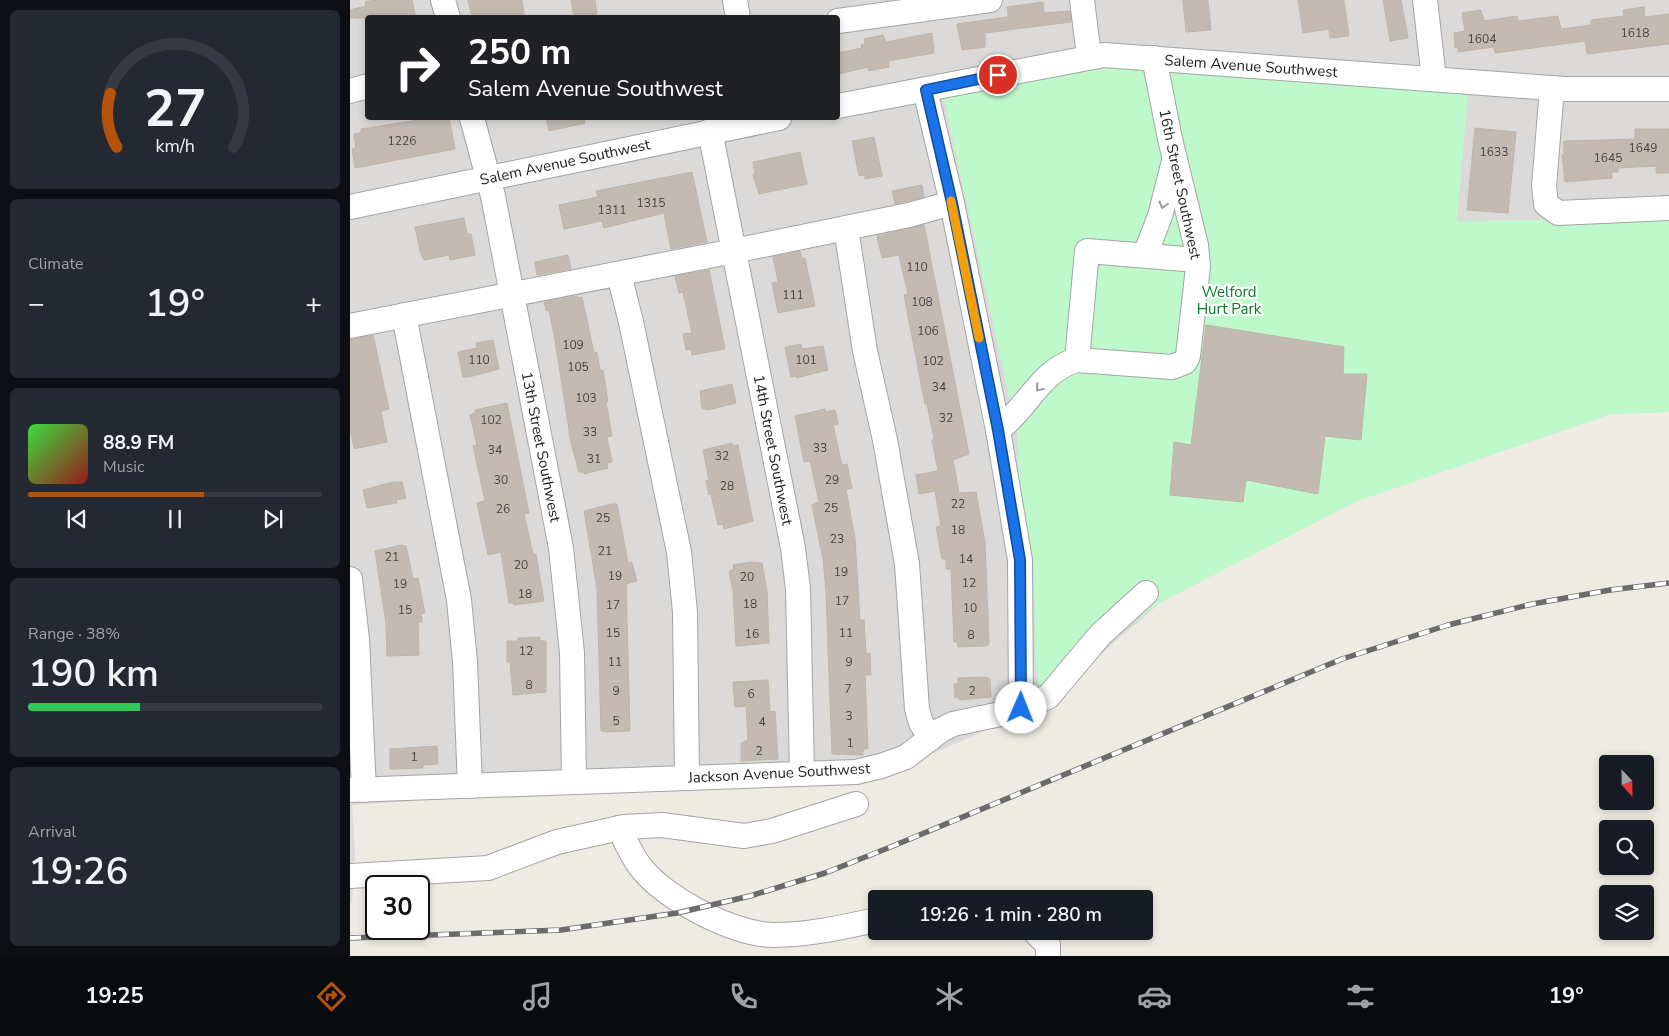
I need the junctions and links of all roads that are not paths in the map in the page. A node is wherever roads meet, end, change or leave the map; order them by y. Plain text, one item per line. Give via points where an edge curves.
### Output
1 (443, 0) edge
2 (735, 0) edge
3 (990, 0) edge
4 (1082, 0) edge
5 (1425, 0) edge
6 (447, 15) edge
7 (738, 15) edge
8 (840, 21) edge
9 (1089, 56) junction
10 (1154, 58) junction
11 (1434, 79) junction
12 (365, 87) edge
13 (1552, 88) junction
14 (1669, 89) edge
15 (926, 90) junction
16 (350, 91) edge
17 (840, 106) edge
18 (473, 120) edge
19 (751, 120) edge
20 (710, 131) junction
21 (1175, 158) junction
22 (488, 178) junction
23 (952, 203) junction
24 (350, 207) edge
25 (1669, 208) edge
26 (846, 228) junction
27 (734, 251) junction
28 (1145, 255) junction
29 (1197, 260) junction
30 (619, 274) junction
31 (510, 293) junction
32 (404, 315) junction
33 (350, 326) edge
34 (1077, 360) junction
35 (998, 430) junction
36 (350, 578) edge
37 (1146, 593) dead end
38 (1021, 708) junction
39 (931, 738) junction
40 (802, 774) junction
41 (687, 778) junction
42 (574, 782) junction
43 (470, 786) junction
44 (357, 790) edge
45 (856, 804) dead end
46 (619, 828) junction
47 (350, 876) edge
48 (868, 922) edge
49 (1043, 940) edge
50 (1048, 956) edge

1 - 6 street
2 - 7 street
3 - 8 street
4 - 9 street
5 - 11 street
9 - 10 street, Salem Avenue Southwest
9 - 15 street, Salem Avenue Southwest
10 - 11 street, Salem Avenue Southwest
10 - 21 street, 16th Street Southwest
11 - 13 street, Salem Avenue Southwest
12 - 16 street
13 - 14 street, Salem Avenue Southwest
13 - 25 street via 1544,186 1546,204 1558,213
15 - 17 street, Salem Avenue Southwest
15 - 23 street
18 - 22 street, 13th Street Southwest
19 - 20 street, Salem Avenue Southwest
20 - 22 street, Salem Avenue Southwest
20 - 27 street, 14th Street Southwest
21 -> 28 street via 1160,216
21 - 29 street, 16th Street Southwest
22 - 24 street, Salem Avenue Southwest
22 - 31 street, 13th Street Southwest
23 - 26 street via 909,216
23 - 35 street
26 - 27 street
26 - 39 street via 865,351 907,564 917,709
27 - 30 street
27 - 40 street, 14th Street Southwest via 793,548 798,598
28 - 29 street
28 - 34 street via 1087,251
29 - 34 street, 16th Street Southwest via 1186,362 1172,367
30 - 31 street
30 - 41 street via 679,552 685,612
31 - 32 street
31 - 42 street, 13th Street Southwest via 567,589 572,654
32 - 33 street
32 - 43 street via 460,600
34 -> 35 street, 16th Street Southwest via 1053,370 1010,421
35 - 38 street via 1020,560
36 - 44 street via 357,638
37 - 38 street, Jackson Avenue Southwest via 1100,635 1048,697
38 - 39 street, Jackson Avenue Southwest via 953,724
39 - 40 street, Jackson Avenue Southwest via 906,757 881,766 856,772
40 - 41 street, Jackson Avenue Southwest
41 - 42 street, Jackson Avenue Southwest
42 - 43 street, Jackson Avenue Southwest
43 - 44 street, Jackson Avenue Southwest
45 - 46 street via 772,831 744,836 662,825
46 - 47 street via 557,842 488,868
46 - 48 street via 639,865 667,894 710,917 753,933 775,935
49 - 50 street via 1048,945

